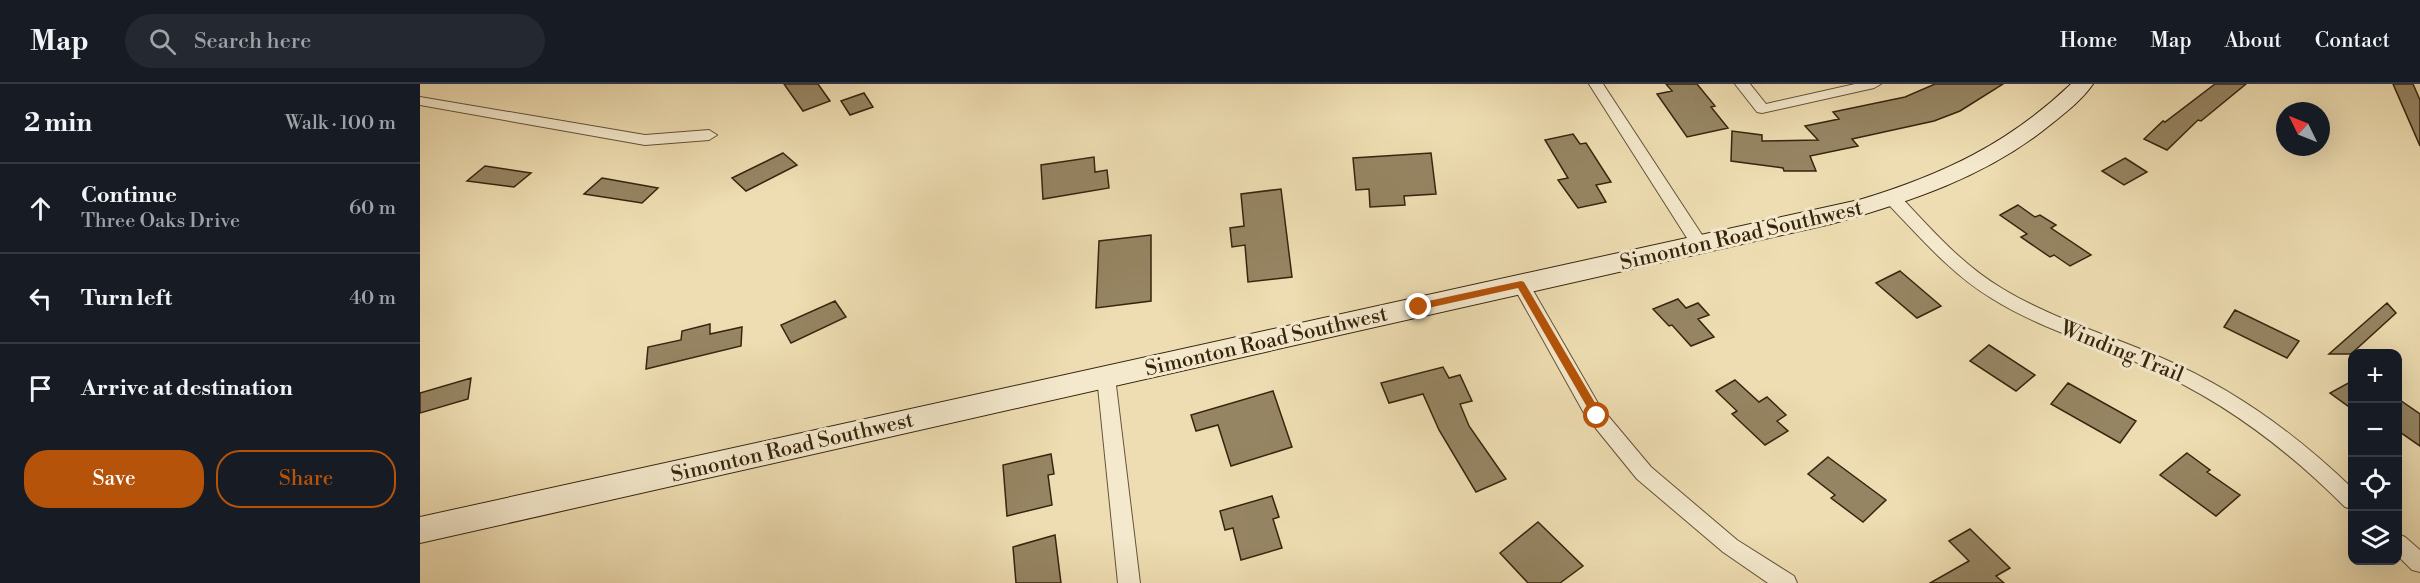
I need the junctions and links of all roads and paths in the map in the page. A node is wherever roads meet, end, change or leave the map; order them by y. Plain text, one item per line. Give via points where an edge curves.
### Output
1 (1596, 84) edge
2 (1742, 84) edge
3 (1874, 84) edge
4 (2083, 84) edge
5 (420, 101) edge
6 (709, 135) dead end
7 (1893, 199) junction
8 (1700, 246) junction
9 (1521, 284) junction
10 (1106, 377) junction
11 (2348, 497) edge
12 (420, 530) edge
13 (2402, 547) edge
14 (2420, 563) edge
15 (1129, 583) edge
16 (1786, 583) edge

1 - 8 street
2 - 3 street via 1762,109
4 - 7 street, Simonton Road Southwest via 2051,116 1988,158 1946,180
5 - 6 street via 645,140
7 - 8 street, Simonton Road Southwest
7 - 11 street, Winding Trail via 1975,279 2049,321 2153,362 2225,397 2291,443
8 - 9 street, Simonton Road Southwest
9 - 10 street, Simonton Road Southwest
9 - 16 street via 1592,410 1644,473 1730,546
10 - 12 street, Simonton Road Southwest
10 - 15 street
13 - 14 street

